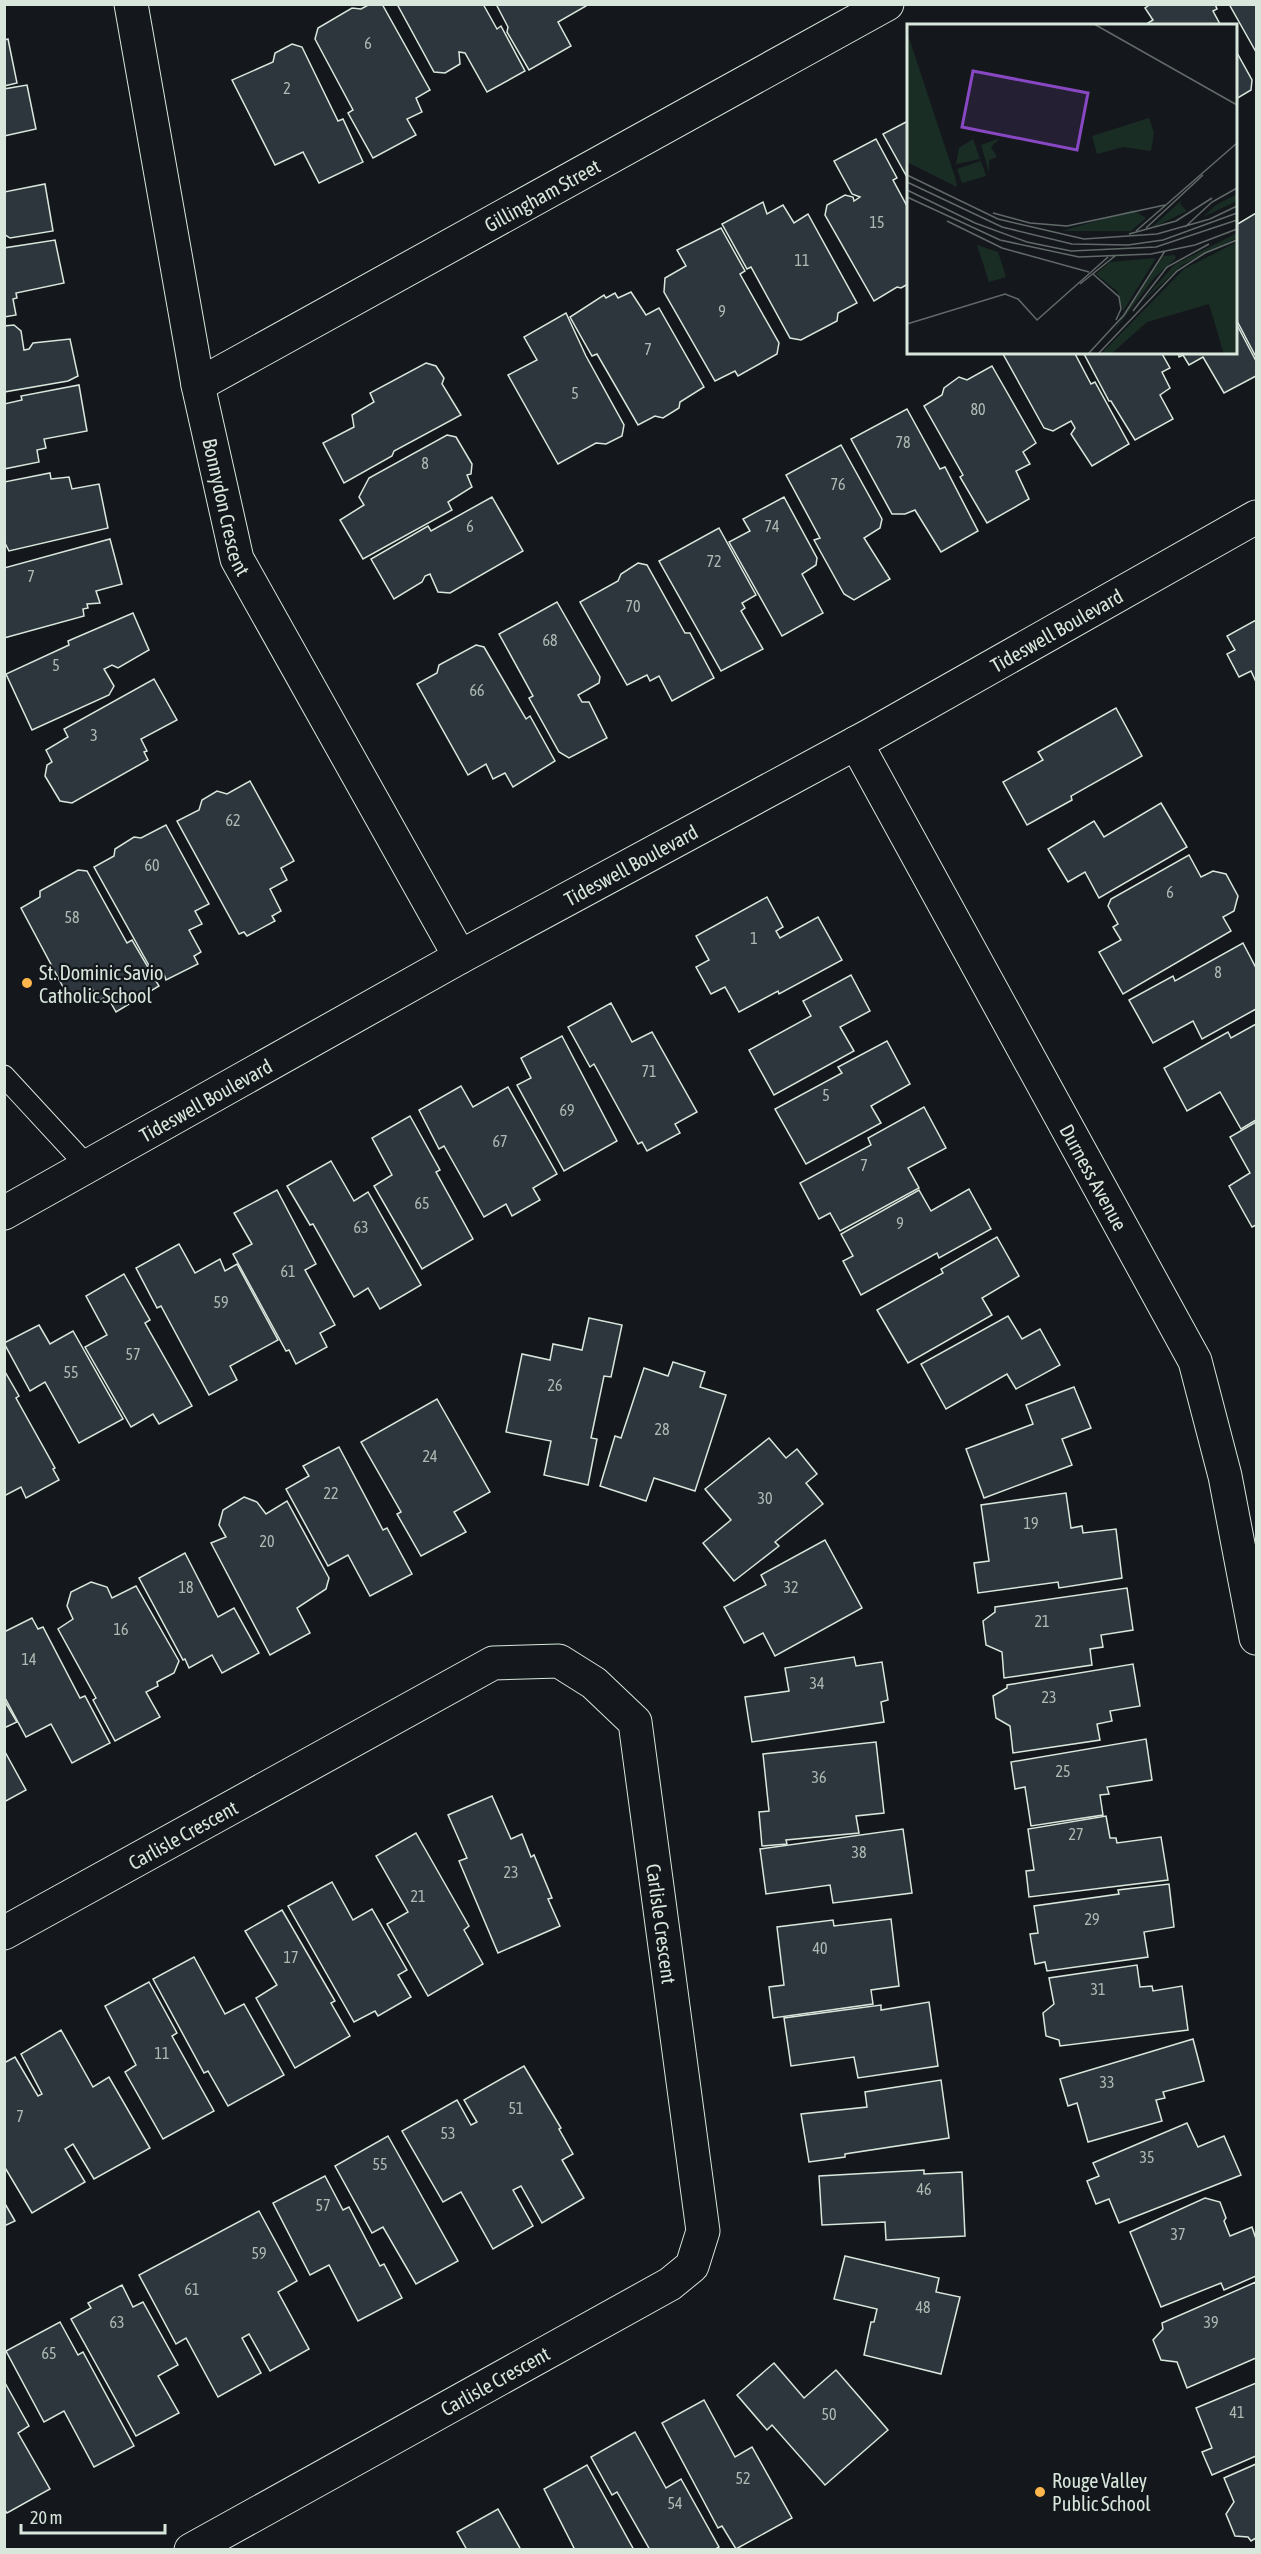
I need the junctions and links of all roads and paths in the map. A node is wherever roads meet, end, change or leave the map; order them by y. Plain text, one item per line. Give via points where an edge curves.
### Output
1 (131, 4) edge
2 (887, 4) edge
3 (198, 385) junction
4 (1257, 517) edge
5 (856, 743) junction
6 (460, 957) junction
7 (4, 1076) edge
8 (88, 1167) junction
9 (4, 1213) edge
10 (1256, 1632) edge
11 (4, 1933) edge
12 (191, 2550) edge

1 - 3 street, Bonnydon Crescent
2 - 3 street, Gillingham Street
3 - 6 street, Bonnydon Crescent via 237,559
4 - 5 street, Tideswell Boulevard
5 - 6 street, Tideswell Boulevard
5 - 10 street, Durness Avenue via 1195,1361 1225,1476
6 - 8 street, Tideswell Boulevard
7 - 8 lane
8 - 9 street, Tideswell Boulevard
11 - 12 street, Carlisle Crescent via 493,1663 559,1661 594,1683 635,1722 703,2232 692,2266 670,2284

